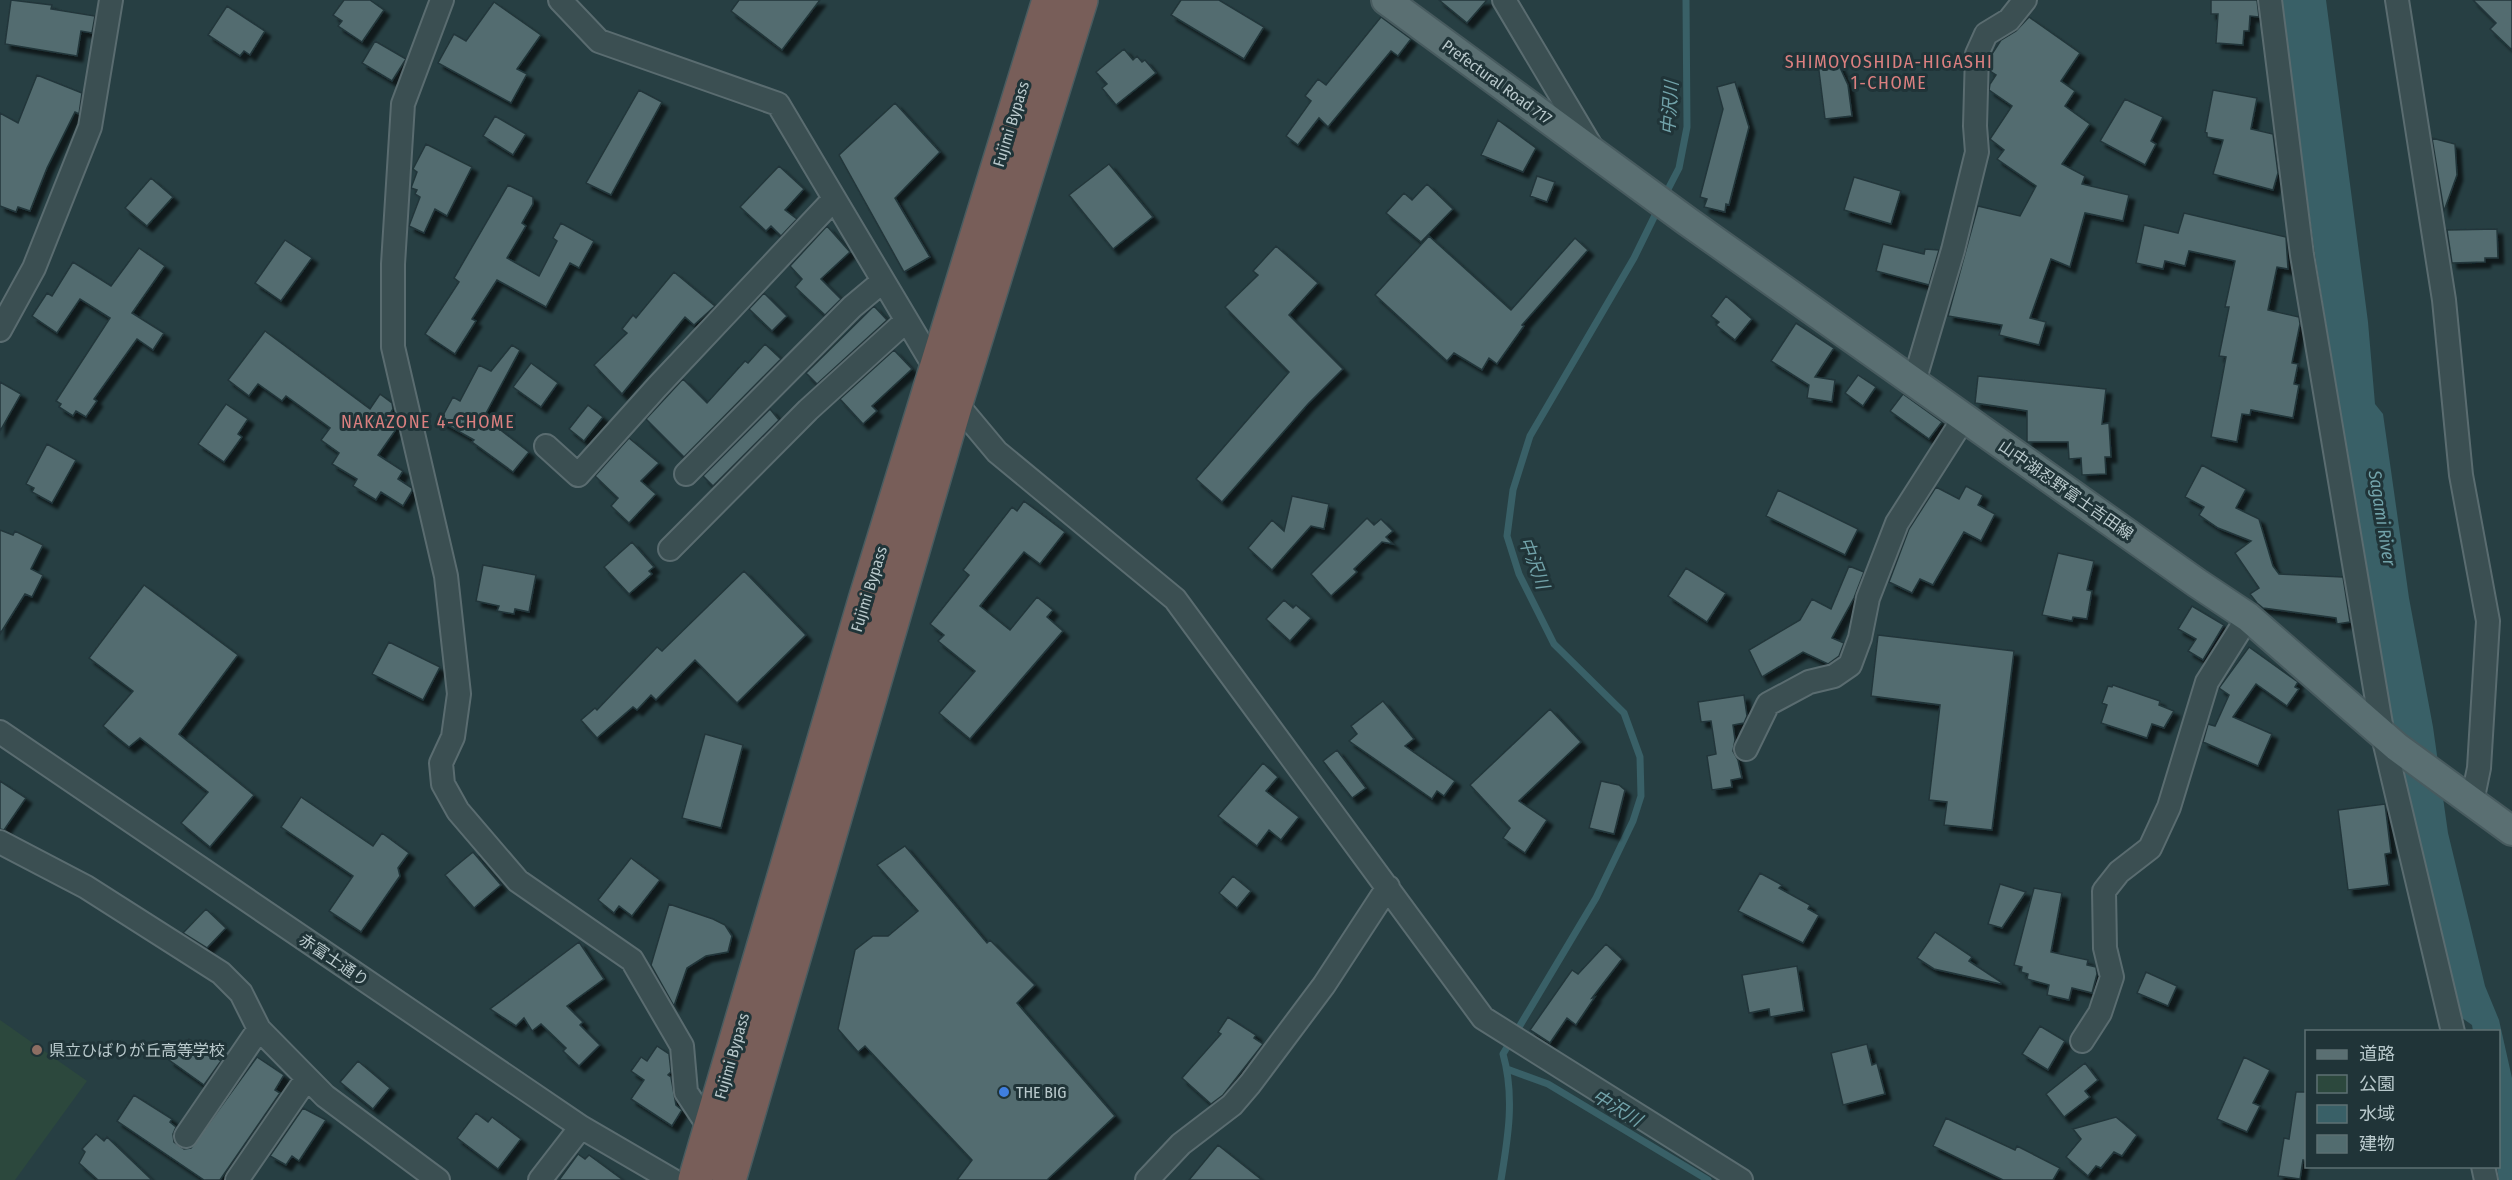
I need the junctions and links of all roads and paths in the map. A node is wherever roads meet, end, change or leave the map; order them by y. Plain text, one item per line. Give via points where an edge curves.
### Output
1 (111, 0) edge
2 (442, 0) edge
3 (560, 0) edge
4 (1048, 0) edge
5 (1081, 0) edge
6 (1386, 0) edge
7 (1504, 0) edge
8 (2025, 0) edge
9 (2270, 0) edge
10 (2397, 0) edge
11 (1602, 159) junction
12 (834, 199) junction
13 (883, 281) junction
14 (906, 321) junction
15 (0, 330) edge
16 (937, 372) junction
17 (1914, 382) junction
18 (956, 403) junction
19 (1964, 418) junction
20 (546, 446) dead end
21 (686, 474) dead end
22 (670, 549) dead end
23 (2248, 616) junction
24 (0, 732) edge
25 (2390, 741) junction
26 (1746, 749) dead end
27 (2467, 799) junction
28 (2512, 831) edge
29 (0, 842) edge
30 (1388, 887) junction
31 (259, 1029) junction
32 (2452, 1030) edge
33 (2082, 1041) dead end
34 (307, 1078) junction
35 (581, 1127) junction
36 (711, 1130) junction
37 (186, 1136) dead end
38 (237, 1180) edge
39 (438, 1180) edge
40 (540, 1180) edge
41 (672, 1180) edge
42 (695, 1180) edge
43 (729, 1180) edge
44 (1147, 1180) edge
45 (1740, 1180) edge

1 - 15 street via 90,127 34,268
2 - 36 street via 403,104 393,264 393,347 446,576 459,694 453,737 441,763 443,784 458,812 518,881 632,960 682,1046 686,1092
3 - 12 street via 599,41 778,104
4 - 16 highway, Fujimi Bypass
5 - 18 highway, Fujimi Bypass
6 - 11 main road, Prefectural Road 717
7 - 11 street
8 - 17 street via 2009,20 1986,34 1977,54 1977,152
9 - 25 street via 2302,255
10 - 27 street via 2444,300 2461,475 2488,621 2479,768
11 - 17 main road, 山中湖忍野富士吉田線
12 - 13 street
12 - 20 street via 578,475
13 - 14 street
13 - 21 street via 852,307
14 - 16 street
14 - 22 street via 808,410
16 - 18 street
16 - 36 highway, Fujimi Bypass via 862,612
17 - 19 main road, 山中湖忍野富士吉田線
18 - 30 street via 997,452 1175,599
18 - 43 highway, Fujimi Bypass
19 - 23 main road, 山中湖忍野富士吉田線
19 - 26 street via 1897,523 1868,598 1850,665 1834,676 1809,682 1768,704
23 - 25 main road, 山中湖忍野富士吉田線
23 - 33 street via 2206,682 2169,807 2150,848 2119,872 2104,891 2105,948 2112,977 2100,1013
24 - 35 street, 赤富士通り
25 - 27 main road, 山中湖忍野富士吉田線
25 - 32 street
27 - 28 main road, 山中湖忍野富士吉田線
29 - 31 street via 86,887 221,973 241,993
30 - 44 street via 1324,985 1250,1084 1232,1105 1181,1144
30 - 45 street via 1483,1018
31 - 34 street
31 - 37 street
34 - 38 street
34 - 39 street via 325,1096
35 - 40 street
35 - 41 street, 赤富士通り
36 - 42 highway, Fujimi Bypass

